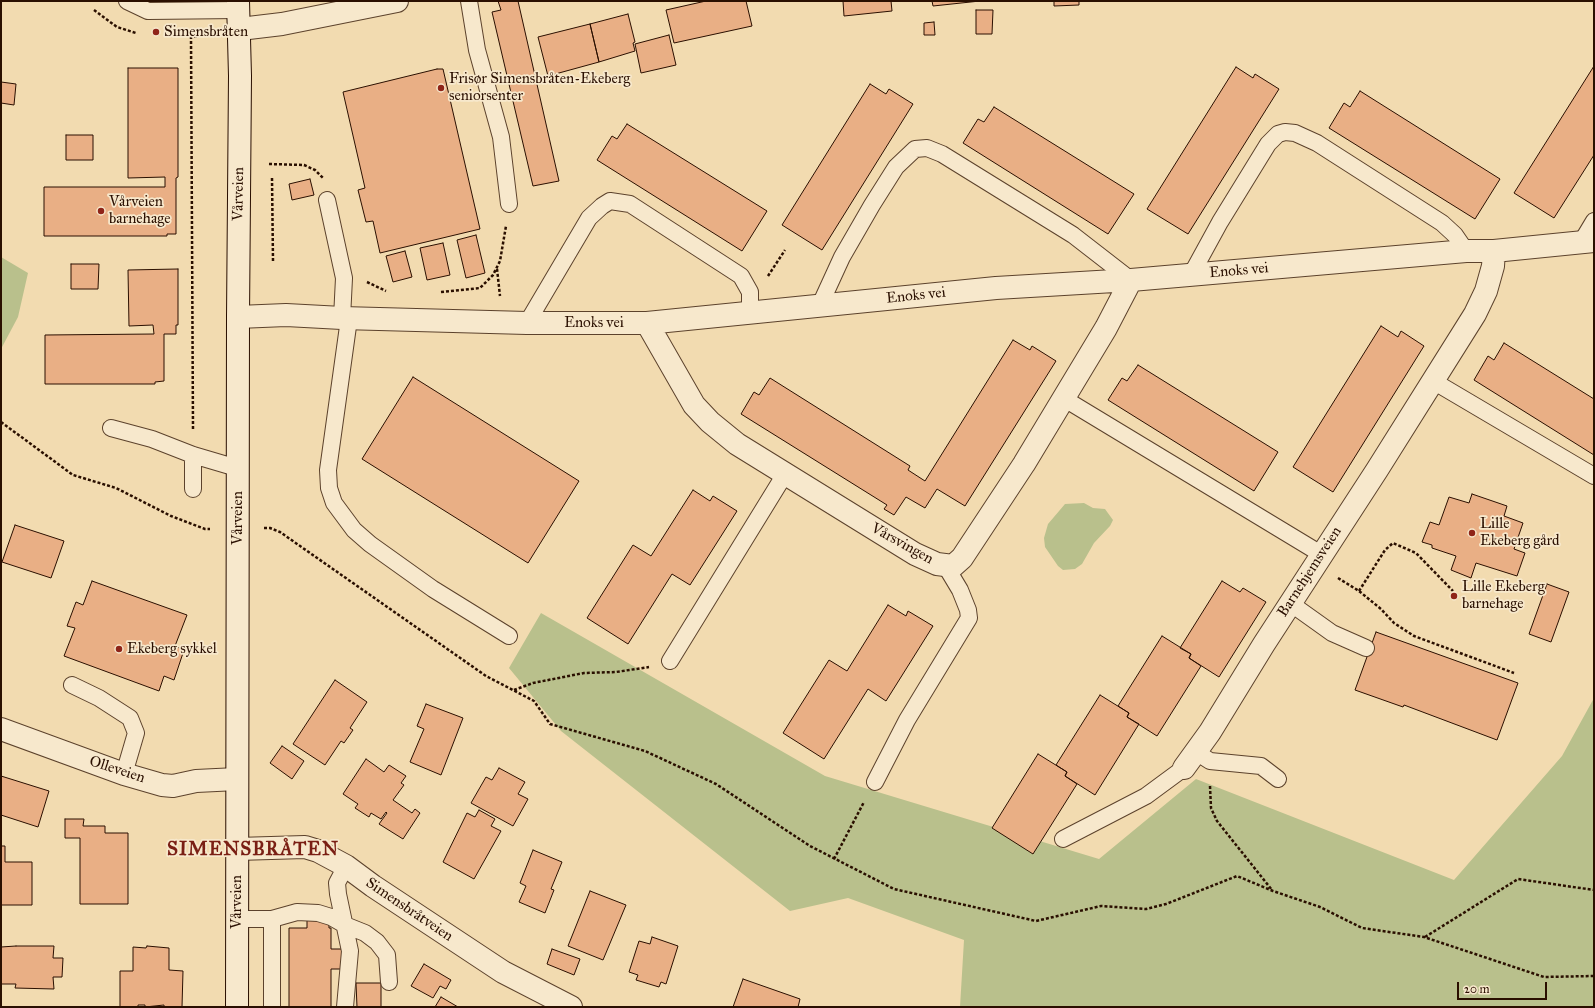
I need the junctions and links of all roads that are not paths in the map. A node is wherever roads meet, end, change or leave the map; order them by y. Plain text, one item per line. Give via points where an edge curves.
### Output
1 (127, 1) edge
2 (397, 1) edge
3 (469, 1) edge
4 (239, 14) edge
5 (327, 200) road end
6 (509, 204) road end
7 (1594, 221) edge
8 (1588, 241) edge
9 (1466, 251) junction
10 (1494, 251) junction
11 (1191, 275) junction
12 (1131, 280) junction
13 (750, 302) junction
14 (820, 306) junction
15 (238, 317) junction
16 (345, 319) junction
17 (526, 323) junction
18 (647, 323) junction
19 (1433, 380) junction
20 (1063, 398) junction
21 (111, 428) dead end
22 (193, 455) junction
23 (237, 468) junction
24 (785, 474) junction
25 (1594, 476) edge
26 (193, 489) dead end
27 (1318, 559) junction
28 (945, 565) junction
29 (1290, 603) junction
30 (509, 636) dead end
31 (1366, 648) dead end
32 (670, 661) road end
33 (72, 685) dead end
34 (1, 729) edge
35 (1196, 760) junction
36 (124, 774) junction
37 (237, 779) junction
38 (1278, 779) dead end
39 (875, 782) road end
40 (1063, 839) dead end
41 (238, 849) junction
42 (346, 866) junction
43 (237, 919) junction
44 (272, 919) junction
45 (345, 925) junction
46 (389, 982) dead end
47 (236, 1007) edge
48 (272, 1007) edge
49 (344, 1007) edge
50 (571, 1007) edge

1 - 4 lane via 148,11
2 - 4 street via 282,24
3 - 6 lane via 477,50 501,137
4 - 15 street, Vårveien
5 - 16 lane via 344,278
7 - 8 lane
8 - 10 street, Enoks vei
9 - 10 street, Enoks vei
9 - 11 street, Enoks vei
9 - 11 lane via 1455,235 1442,223 1317,144 1295,133 1284,132 1268,144
10 - 19 street, Barnehjemsveien via 1490,279 1478,308
11 - 12 street, Enoks vei
12 - 14 street, Enoks vei via 996,288
12 - 14 lane via 1073,236 942,154 927,148 915,149 896,167 872,205 833,273
12 - 20 street, Vårsvingen via 1106,328
13 - 14 street, Enoks vei
13 - 17 lane via 741,276 630,204 610,201 589,218
13 - 18 street, Enoks vei
15 - 16 street, Enoks vei via 286,315
15 - 23 street, Vårveien
16 - 17 street, Enoks vei
16 - 30 lane via 328,470 329,488 334,504 354,530 370,544
17 - 18 street, Enoks vei
18 - 24 street, Vårsvingen via 694,405 737,444
19 - 25 lane
19 - 27 street, Barnehjemsveien
20 - 27 lane
20 - 28 street, Vårsvingen via 1024,464 962,558 953,566
21 - 22 lane via 152,439
22 - 23 lane
22 - 26 lane
23 - 37 street, Vårveien
24 - 28 street, Vårsvingen via 915,554
24 - 32 lane
27 - 29 street, Barnehjemsveien
28 - 39 lane via 960,590 969,618 907,720
29 - 31 lane via 1332,633
29 - 35 street, Barnehjemsveien
33 - 36 lane via 100,698 130,718 136,732
34 - 36 street, Olleveien
35 - 38 lane via 1261,766
35 - 40 lane, Barnehjemsveien via 1140,799
36 - 37 street, Olleveien via 173,786 196,781
37 - 41 street, Vårveien
41 - 42 street, Simensbråtveien via 305,846
41 - 43 street, Vårveien
42 - 45 lane via 337,883
42 - 50 street, Simensbråtveien via 503,972
43 - 44 lane
43 - 47 street, Vårveien
44 - 45 lane via 297,912 318,913
44 - 48 lane
45 - 46 lane via 365,933 382,948 389,963
45 - 49 lane via 350,951

